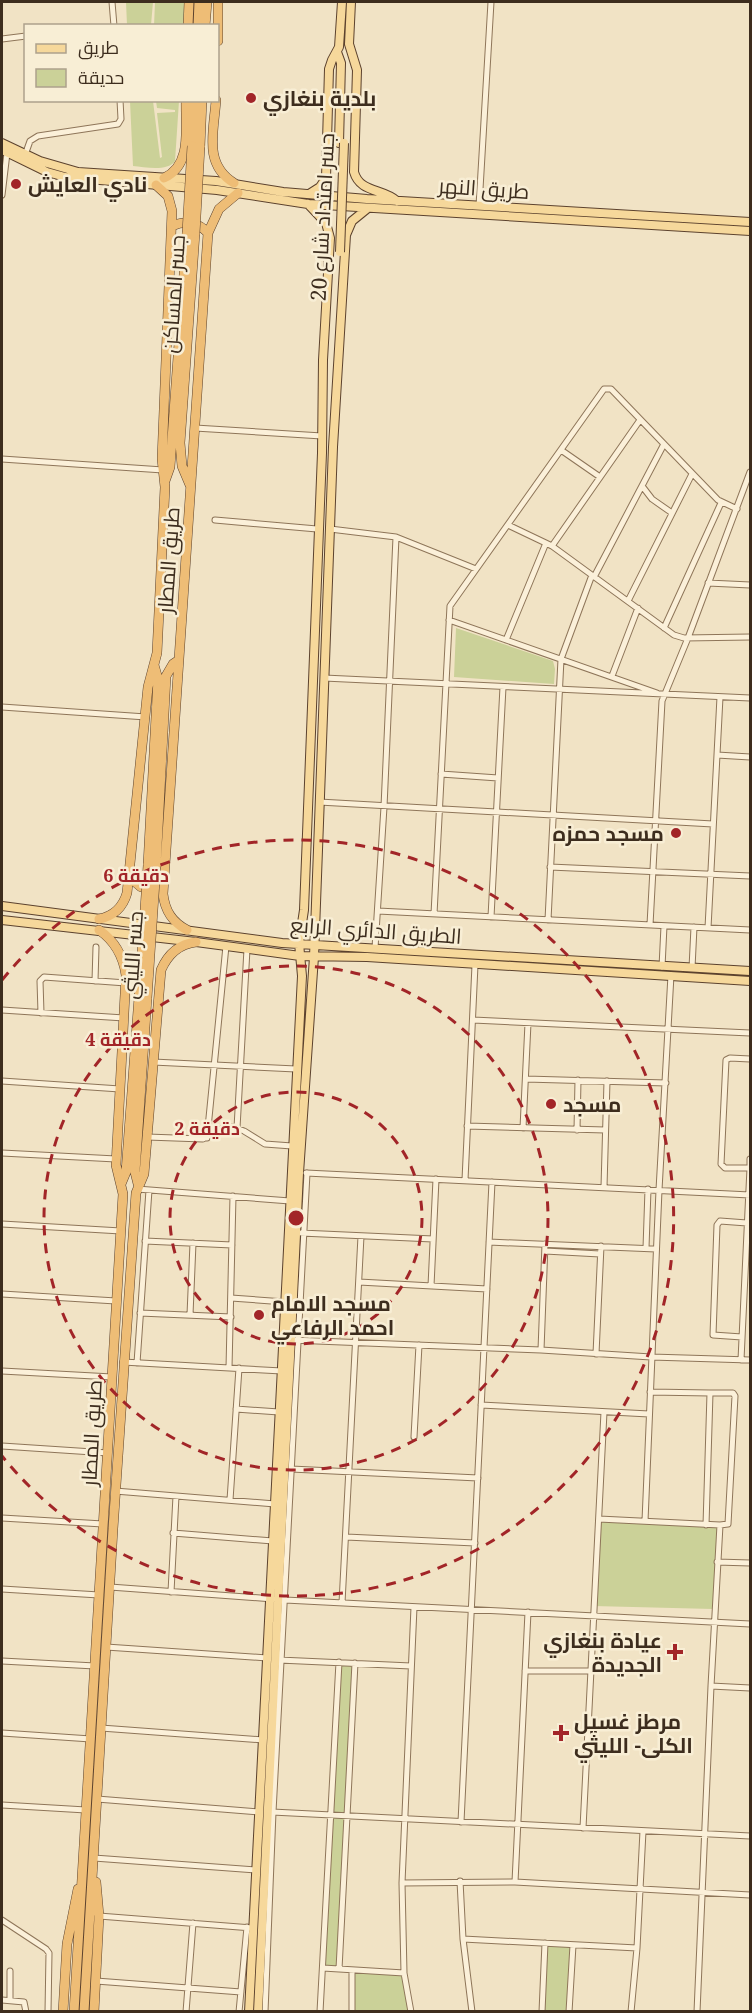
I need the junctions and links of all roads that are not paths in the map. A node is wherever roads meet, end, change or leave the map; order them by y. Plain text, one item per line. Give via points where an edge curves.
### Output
1 (112, 2) edge
2 (189, 2) edge
3 (199, 2) edge
4 (207, 2) edge
5 (218, 2) edge
6 (342, 2) edge
7 (351, 2) edge
8 (491, 2) edge
9 (114, 24) edge
10 (188, 24) edge
11 (198, 24) edge
12 (206, 24) edge
13 (218, 24) edge
14 (24, 36) edge
15 (2, 39) edge
16 (337, 52) junction
17 (351, 53) junction
18 (120, 102) edge
19 (186, 102) edge
20 (194, 102) edge
21 (202, 102) edge
22 (216, 102) edge
23 (2, 143) edge
24 (185, 143) junction
25 (342, 143) junction
26 (213, 147) junction
27 (4, 152) edge
28 (25, 155) junction
29 (164, 178) junction
30 (234, 183) junction
31 (156, 185) junction
32 (217, 186) junction
33 (238, 193) junction
34 (307, 194) junction
35 (2, 195) edge
36 (397, 201) junction
37 (308, 204) junction
38 (479, 206) junction
39 (368, 208) junction
40 (750, 222) edge
41 (172, 226) junction
42 (750, 231) edge
43 (208, 233) junction
44 (337, 251) junction
45 (322, 382) junction
46 (337, 385) junction
47 (640, 420) junction
48 (195, 428) junction
49 (322, 436) junction
50 (333, 440) junction
51 (664, 444) junction
52 (561, 450) junction
53 (2, 459) edge
54 (163, 470) junction
55 (750, 472) edge
56 (692, 474) junction
57 (600, 477) junction
58 (165, 482) junction
59 (642, 486) junction
60 (191, 488) junction
61 (637, 497) junction
62 (652, 499) junction
63 (720, 503) junction
64 (736, 509) junction
65 (672, 513) junction
66 (215, 520) dead end
67 (508, 525) junction
68 (317, 529) junction
69 (330, 530) junction
70 (396, 537) junction
71 (549, 545) junction
72 (476, 569) junction
73 (593, 576) junction
74 (708, 583) junction
75 (750, 585) edge
76 (628, 601) junction
77 (638, 608) junction
78 (449, 620) junction
79 (664, 628) junction
80 (750, 637) edge
81 (688, 638) junction
82 (506, 640) junction
83 (561, 659) junction
84 (179, 660) junction
85 (154, 665) junction
86 (612, 676) junction
87 (324, 678) junction
88 (390, 680) junction
89 (445, 683) junction
90 (503, 687) junction
91 (560, 690) junction
92 (664, 695) junction
93 (720, 698) junction
94 (750, 698) edge
95 (2, 707) edge
96 (146, 717) junction
97 (311, 721) junction
98 (322, 722) junction
99 (717, 755) junction
100 (750, 757) edge
101 (441, 774) junction
102 (498, 778) junction
103 (319, 802) junction
104 (384, 807) junction
105 (440, 810) junction
106 (496, 812) junction
107 (552, 815) junction
108 (656, 821) junction
109 (713, 824) junction
110 (550, 867) junction
111 (653, 871) junction
112 (711, 874) junction
113 (750, 876) edge
114 (129, 877) junction
115 (164, 883) junction
116 (2, 906) edge
117 (378, 911) junction
118 (434, 914) junction
119 (491, 917) junction
120 (99, 919) junction
121 (2, 920) edge
122 (548, 920) junction
123 (650, 925) junction
124 (664, 926) junction
125 (694, 927) junction
126 (708, 928) junction
127 (99, 930) junction
128 (187, 930) junction
129 (750, 930) edge
130 (196, 942) junction
131 (299, 943) junction
132 (314, 944) junction
133 (226, 946) junction
134 (96, 947) dead end
135 (375, 948) junction
136 (247, 949) junction
137 (284, 955) junction
138 (300, 956) junction
139 (328, 956) junction
140 (314, 957) junction
141 (475, 965) junction
142 (692, 968) junction
143 (668, 970) junction
144 (750, 971) edge
145 (313, 975) junction
146 (302, 976) junction
147 (94, 981) junction
148 (750, 981) edge
149 (126, 983) junction
150 (159, 986) junction
151 (2, 1010) edge
152 (41, 1012) junction
153 (124, 1018) junction
154 (472, 1020) junction
155 (528, 1023) junction
156 (668, 1029) junction
157 (750, 1033) edge
158 (750, 1059) edge
159 (153, 1062) junction
160 (214, 1065) junction
161 (240, 1066) junction
162 (296, 1069) junction
163 (525, 1079) junction
164 (578, 1080) junction
165 (2, 1081) edge
166 (607, 1081) junction
167 (666, 1083) junction
168 (120, 1089) junction
169 (467, 1126) junction
170 (237, 1128) junction
171 (523, 1128) junction
172 (577, 1130) junction
173 (606, 1130) junction
174 (147, 1137) junction
175 (207, 1138) junction
176 (292, 1146) junction
177 (2, 1153) edge
178 (750, 1159) edge
179 (116, 1160) junction
180 (750, 1168) edge
181 (299, 1172) junction
182 (436, 1179) junction
183 (465, 1180) junction
184 (492, 1182) junction
185 (121, 1184) junction
186 (138, 1186) junction
187 (604, 1187) junction
188 (648, 1189) junction
189 (149, 1190) junction
190 (659, 1190) junction
191 (750, 1195) edge
192 (233, 1196) junction
193 (290, 1201) junction
194 (2, 1224) edge
195 (747, 1224) junction
196 (121, 1231) junction
197 (301, 1233) junction
198 (361, 1236) junction
199 (433, 1239) junction
200 (145, 1241) junction
201 (489, 1242) junction
202 (193, 1243) junction
203 (545, 1244) junction
204 (232, 1245) junction
205 (601, 1246) junction
206 (646, 1248) junction
207 (656, 1249) junction
208 (545, 1251) junction
209 (600, 1254) junction
210 (359, 1282) junction
211 (431, 1286) junction
212 (487, 1289) junction
213 (2, 1294) edge
214 (231, 1298) junction
215 (747, 1300) edge
216 (116, 1301) junction
217 (285, 1302) junction
218 (140, 1313) junction
219 (190, 1316) junction
220 (231, 1317) junction
221 (742, 1337) junction
222 (295, 1340) junction
223 (356, 1342) junction
224 (419, 1345) junction
225 (484, 1348) junction
226 (541, 1350) junction
227 (596, 1354) junction
228 (651, 1358) junction
229 (741, 1360) junction
230 (750, 1360) edge
231 (123, 1362) junction
232 (136, 1363) junction
233 (229, 1368) junction
234 (239, 1368) junction
235 (2, 1371) edge
236 (282, 1371) junction
237 (112, 1377) junction
238 (650, 1392) junction
239 (710, 1393) junction
240 (481, 1406) junction
241 (236, 1409) junction
242 (279, 1412) junction
243 (604, 1412) junction
244 (650, 1414) junction
245 (414, 1437) dead end
246 (2, 1446) edge
247 (108, 1453) junction
248 (289, 1468) junction
249 (349, 1472) junction
250 (478, 1478) junction
251 (115, 1491) junction
252 (176, 1496) junction
253 (231, 1500) junction
254 (275, 1504) junction
255 (2, 1518) edge
256 (599, 1519) junction
257 (645, 1521) junction
258 (104, 1524) junction
259 (706, 1525) junction
260 (720, 1526) junction
261 (173, 1533) junction
262 (346, 1537) junction
263 (273, 1541) junction
264 (475, 1543) junction
265 (717, 1562) junction
266 (750, 1563) edge
267 (110, 1587) junction
268 (2, 1589) edge
269 (171, 1592) junction
270 (99, 1595) junction
271 (278, 1600) junction
272 (342, 1603) junction
273 (414, 1607) junction
274 (471, 1610) junction
275 (528, 1612) junction
276 (594, 1615) junction
277 (714, 1622) junction
278 (750, 1624) edge
279 (106, 1647) junction
280 (274, 1659) junction
281 (2, 1660) edge
282 (339, 1662) junction
283 (356, 1663) junction
284 (95, 1666) junction
285 (411, 1666) junction
286 (525, 1671) junction
287 (591, 1671) junction
288 (711, 1686) junction
289 (750, 1688) edge
290 (101, 1728) junction
291 (2, 1733) edge
292 (91, 1739) junction
293 (262, 1740) junction
294 (97, 1799) junction
295 (2, 1805) edge
296 (87, 1810) junction
297 (266, 1812) junction
298 (330, 1816) junction
299 (347, 1817) junction
300 (404, 1819) junction
301 (461, 1822) junction
302 (518, 1825) junction
303 (583, 1827) junction
304 (643, 1831) junction
305 (706, 1835) junction
306 (750, 1836) edge
307 (94, 1857) junction
308 (94, 1868) junction
309 (256, 1870) junction
310 (81, 1878) junction
311 (460, 1881) junction
312 (515, 1882) junction
313 (402, 1883) junction
314 (640, 1888) junction
315 (703, 1892) junction
316 (750, 1895) edge
317 (99, 1916) junction
318 (2, 1920) edge
319 (193, 1923) junction
320 (250, 1928) junction
321 (463, 1939) junction
322 (544, 1943) junction
323 (573, 1945) junction
324 (637, 1948) junction
325 (83, 1949) junction
326 (323, 1968) junction
327 (339, 1970) junction
328 (352, 1970) junction
329 (10, 1971) dead end
330 (404, 1973) junction
331 (96, 1981) junction
332 (188, 1987) junction
333 (241, 1992) junction
334 (2, 2000) edge
335 (10, 2000) junction
336 (26, 2012) edge
337 (48, 2012) edge
338 (63, 2012) edge
339 (74, 2012) edge
340 (84, 2012) edge
341 (94, 2012) edge
342 (186, 2012) edge
343 (239, 2012) edge
344 (249, 2012) edge
345 (258, 2012) edge
346 (265, 2012) edge
347 (320, 2012) edge
348 (351, 2012) edge
349 (411, 2012) edge
350 (472, 2012) edge
351 (542, 2012) edge
352 (569, 2012) edge
353 (631, 2012) edge
354 (697, 2012) edge

1 - 9 street
2 - 10 highway
3 - 11 highway
4 - 12 highway
5 - 13 highway
6 - 16 main road
7 - 17 main road
8 - 38 street
14 - 15 street
16 - 25 main road, جسر امتداد شارع 20 via 341,63
16 - 34 main road via 329,69 326,178 320,187
17 - 25 main road, جسر امتداد شارع 20 via 346,62
17 - 36 main road via 357,70 355,176 365,188
18 - 28 street via 118,124 38,136 30,141
19 - 24 highway
20 - 58 highway, جسر المساكن, bridge via 170,467
21 - 60 highway, جسر المساكن, bridge via 180,443 182,466
22 - 26 highway
23 - 28 main road
24 - 26 highway via 200,153
24 - 29 highway via 180,166
25 - 44 main road, جسر امتداد شارع 20
26 - 30 highway via 217,168
27 - 31 main road via 65,177
27 - 35 street
28 - 29 main road via 68,171
29 - 32 main road
30 - 32 main road, طريق النهر
30 - 34 main road, طريق النهر
31 - 32 main road
31 - 41 highway, طريق المطار via 170,200
32 - 33 main road, طريق النهر
33 - 37 main road, طريق النهر
33 - 43 highway, طريق المطار via 219,209
34 - 36 main road, طريق النهر
36 - 38 main road, طريق النهر
37 - 39 main road, طريق النهر
37 - 45 main road via 330,232
38 - 40 main road, طريق النهر
39 - 42 main road, طريق النهر
39 - 46 main road via 347,230
41 - 43 highway via 194,223
41 - 54 highway, طريق المطار
43 - 48 highway, طريق المطار
44 - 45 main road, جسر امتداد شارع 20 via 327,370
44 - 46 main road, جسر امتداد شارع 20 via 333,369
45 - 49 main road
46 - 50 main road
47 - 51 street
47 - 52 street via 606,388
47 - 57 street
48 - 49 street
48 - 60 highway, طريق المطار
49 - 50 main road
49 - 68 main road
50 - 69 main road
51 - 56 street
51 - 59 street
52 - 57 street
52 - 67 street
53 - 54 street
54 - 58 highway, طريق المطار
55 - 64 street
56 - 63 street
56 - 65 street
57 - 71 street
58 - 85 highway, طريق المطار
59 - 61 street
59 - 62 street
60 - 84 highway, طريق المطار
61 - 62 street
61 - 73 street
62 - 65 street
63 - 64 street
63 - 79 street
64 - 74 street
65 - 76 street
66 - 68 street
67 - 71 street
67 - 72 street
68 - 97 main road
69 - 70 street
69 - 87 main road
70 - 72 street
70 - 88 street
71 - 73 street
71 - 82 street
72 - 78 street via 451,604
73 - 76 street
73 - 83 street
74 - 75 street
74 - 81 street
76 - 77 street
77 - 79 street
77 - 86 street
78 - 82 street
78 - 89 street
79 - 81 street
80 - 81 street
81 - 92 street
82 - 83 street
83 - 86 street
83 - 91 street
84 - 115 highway, طريق المطار
84 - 186 highway, جسر الليثي, bridge via 166,676 135,1172
85 - 96 highway, طريق المطار
85 - 185 highway, جسر الليثي, bridge via 158,679 148,865 126,1172
86 - 92 street
87 - 88 street
87 - 98 main road
88 - 89 street
88 - 104 street
89 - 90 street
89 - 101 street
90 - 91 street
90 - 102 street
91 - 92 street
91 - 107 street
92 - 93 street
92 - 108 street
93 - 94 street
93 - 99 street
95 - 96 street
96 - 114 highway, طريق المطار
97 - 98 main road
97 - 131 main road via 304,909
98 - 103 main road
99 - 100 street
99 - 109 street
101 - 102 street
101 - 105 street
102 - 106 street
103 - 104 street
103 - 132 main road
104 - 105 street
104 - 117 street
105 - 106 street
105 - 118 street
106 - 107 street
106 - 119 street
107 - 108 street
107 - 110 street
108 - 109 street
108 - 111 street
109 - 112 street
110 - 111 street
110 - 122 street
111 - 112 street
111 - 123 street
112 - 113 street
112 - 126 street
114 - 115 highway via 146,888
114 - 120 highway, طريق المطار via 123,904
115 - 128 highway, طريق المطار via 166,909 174,922
116 - 120 main road, الطريق الدائري الرابع
117 - 118 street
117 - 135 street
118 - 119 street
119 - 122 street
120 - 128 main road, الطريق الدائري الرابع
121 - 127 main road, الطريق الدائري الرابع
122 - 123 street
123 - 124 street
124 - 125 street
124 - 143 street
125 - 126 street
125 - 142 street
126 - 129 street
127 - 130 main road, الطريق الدائري الرابع
127 - 149 highway, طريق المطار via 120,952
128 - 131 main road, الطريق الدائري الرابع
130 - 133 main road, الطريق الدائري الرابع
130 - 150 highway, طريق المطار via 179,947 170,955 161,970
131 - 132 main road, الطريق الدائري الرابع
131 - 138 main road
132 - 135 main road, الطريق الدائري الرابع
132 - 140 main road
133 - 136 main road, الطريق الدائري الرابع
133 - 160 street
134 - 147 street
135 - 143 main road, الطريق الدائري الرابع
136 - 137 main road, الطريق الدائري الرابع
136 - 161 street
137 - 138 main road, الطريق الدائري الرابع
137 - 146 main road
138 - 140 main road, الطريق الدائري الرابع
138 - 146 main road
139 - 140 main road, الطريق الدائري الرابع
139 - 141 main road, الطريق الدائري الرابع
139 - 145 main road
140 - 145 main road
141 - 143 main road, الطريق الدائري الرابع
141 - 154 street
142 - 143 main road, الطريق الدائري الرابع
142 - 144 main road, الطريق الدائري الرابع
143 - 148 main road, الطريق الدائري الرابع
143 - 156 street
145 - 181 main road
146 - 162 main road
147 - 149 street
147 - 152 street via 44,977 40,981
149 - 150 highway via 146,978
149 - 153 highway, طريق المطار
150 - 159 highway, طريق المطار
151 - 152 street
152 - 153 street
153 - 168 highway, طريق المطار
154 - 155 street
154 - 169 street
155 - 156 street
155 - 163 street
156 - 157 street
156 - 167 street
158 - 180 street via 726,1060 721,1160 725,1168
159 - 160 street
159 - 174 highway, طريق المطار
160 - 161 street
160 - 175 street
161 - 162 street
161 - 170 street
162 - 176 main road
163 - 164 street
163 - 171 street
164 - 166 street
164 - 172 street
165 - 168 street
166 - 167 street
166 - 173 street
167 - 190 street
168 - 179 highway, طريق المطار
169 - 171 street
169 - 183 street
170 - 175 street via 221,1129
170 - 176 street via 265,1144
171 - 172 street
172 - 173 street
173 - 187 street
174 - 175 street
174 - 186 highway, طريق المطار via 144,1174
176 - 181 main road
177 - 179 street
178 - 180 street
179 - 185 highway, طريق المطار
180 - 191 street
181 - 182 street
181 - 193 main road
181 - 197 main road
182 - 183 street
182 - 199 street
183 - 184 street
184 - 187 street
184 - 201 street
185 - 196 highway, طريق المطار
186 - 189 street
186 - 231 highway, طريق المطار
187 - 188 street
188 - 190 street
188 - 206 street
189 - 192 street
189 - 200 street
190 - 191 street
190 - 207 street
191 - 195 street
192 - 193 street
192 - 204 street
193 - 217 main road
194 - 196 street
195 - 215 street
195 - 221 street via 720,1221 717,1225 713,1335
196 - 216 highway, طريق المطار
197 - 198 street
197 - 222 main road
198 - 199 street
198 - 210 street
199 - 211 street
200 - 202 street
200 - 218 street
201 - 203 street
201 - 212 street
202 - 204 street
202 - 219 street
203 - 205 street
203 - 208 street
204 - 214 street
205 - 206 street
205 - 209 street
206 - 207 street
207 - 228 street
208 - 209 street
208 - 226 street
209 - 227 street
210 - 211 street
210 - 223 street
211 - 212 street
212 - 225 street
213 - 216 street
214 - 217 street
214 - 220 street
215 - 221 street
216 - 237 highway, طريق المطار
217 - 236 main road
218 - 219 street
218 - 232 street
219 - 220 street
220 - 233 street
221 - 229 street
222 - 223 street
222 - 248 main road
223 - 224 street
223 - 249 street
224 - 225 street
224 - 245 street
225 - 226 street
225 - 240 street
226 - 227 street
227 - 228 street
228 - 229 street
228 - 238 street
229 - 230 street
231 - 232 street
231 - 251 highway, طريق المطار
232 - 233 street
233 - 234 street
234 - 236 street
234 - 241 street
235 - 237 street
236 - 242 main road
237 - 247 highway, طريق المطار
238 - 239 street
238 - 244 street
239 - 259 street
239 - 260 street via 735,1396 729,1521
240 - 243 street
240 - 250 street
241 - 242 street
241 - 253 street
242 - 254 main road
243 - 244 street
243 - 256 street
244 - 257 street
246 - 247 street
247 - 258 highway, طريق المطار
248 - 249 street
248 - 271 main road
249 - 250 street
249 - 262 street
250 - 264 street
251 - 252 street
251 - 267 highway, طريق المطار
252 - 253 street
252 - 261 street
253 - 254 street
254 - 263 main road
255 - 258 street
256 - 257 street
256 - 276 street
257 - 259 street
258 - 270 highway, طريق المطار
259 - 260 street
260 - 265 street
261 - 263 street
261 - 269 street
262 - 264 street
262 - 272 street
263 - 271 main road
264 - 274 street
265 - 266 street
265 - 277 street
267 - 269 street
267 - 279 highway, طريق المطار
268 - 270 street
269 - 271 street
270 - 284 highway, طريق المطار
271 - 272 street
271 - 280 main road
271 - 280 street
272 - 273 street
273 - 274 street
273 - 285 street
274 - 275 street
274 - 301 street
275 - 276 street
275 - 286 street
276 - 277 street
276 - 287 street
277 - 278 street
277 - 288 street
279 - 280 street
279 - 290 highway, طريق المطار
280 - 282 street
280 - 293 main road
280 - 297 main road
281 - 284 street
282 - 283 street
282 - 298 street
283 - 285 street
283 - 299 street
284 - 292 highway, طريق المطار
285 - 300 street
286 - 287 street
286 - 302 street
287 - 303 street
288 - 289 street
288 - 305 street
290 - 293 street
290 - 294 highway, طريق المطار
291 - 292 street
292 - 296 highway, طريق المطار
293 - 297 main road
294 - 297 street
294 - 307 highway, طريق المطار
295 - 296 street
296 - 310 highway, طريق المطار
297 - 298 street
297 - 309 main road
297 - 345 main road
297 - 346 street
298 - 299 street
298 - 326 street
299 - 300 street
299 - 327 street
300 - 301 street
300 - 313 street
301 - 302 street
302 - 303 street
302 - 312 street
303 - 304 street
304 - 305 street
304 - 314 street
305 - 306 street
305 - 315 street
307 - 308 highway, طريق المطار
307 - 309 street
308 - 317 highway
308 - 325 highway, طريق المطار
309 - 320 main road
310 - 325 highway, طريق المطار
310 - 338 highway via 71,1917
311 - 312 street
311 - 313 street
311 - 321 street
312 - 314 street
313 - 330 street
314 - 315 street
314 - 324 street
315 - 316 street
315 - 354 street
317 - 319 street
317 - 331 highway
318 - 337 street via 49,1953
319 - 320 street
319 - 332 street
320 - 333 street
320 - 344 main road
321 - 322 street
321 - 350 street
322 - 323 street
322 - 351 street
323 - 324 street
323 - 352 street
324 - 353 street
325 - 339 highway
325 - 340 highway
326 - 327 street
326 - 347 street
327 - 328 street
328 - 330 street
328 - 348 street
329 - 335 street
330 - 349 street
331 - 332 street
331 - 341 highway
332 - 333 street
332 - 342 street
333 - 343 street
334 - 335 street
335 - 336 street via 24,2002

